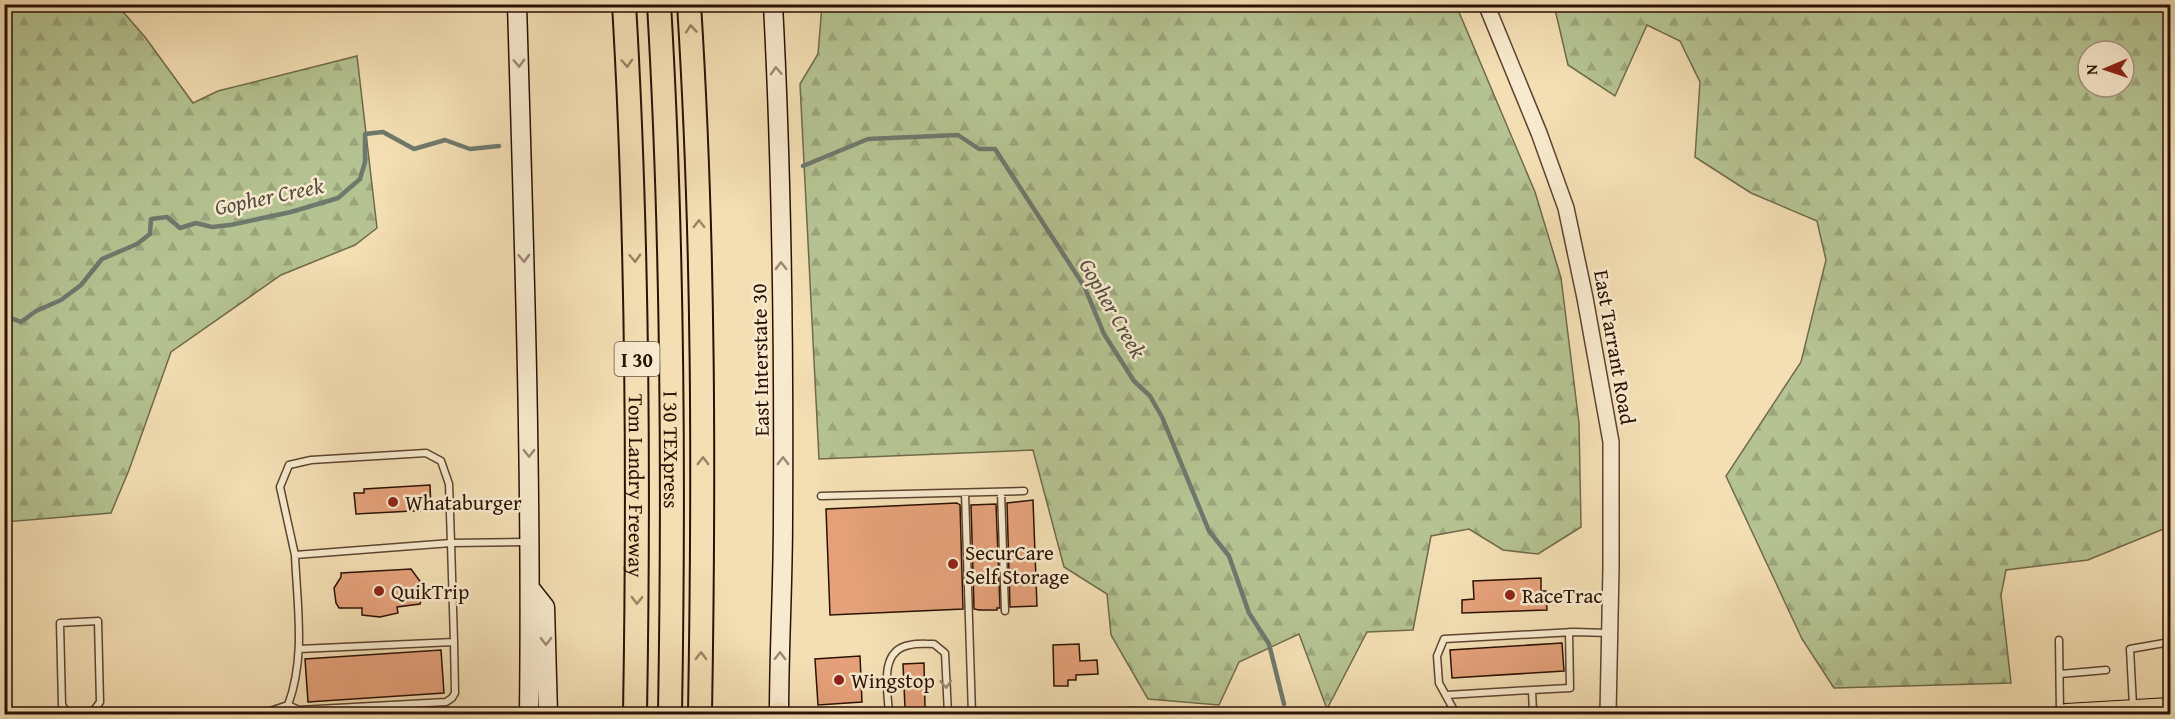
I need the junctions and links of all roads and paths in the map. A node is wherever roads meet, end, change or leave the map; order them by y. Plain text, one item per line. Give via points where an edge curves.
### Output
1 (517, 4) edge
2 (624, 4) edge
3 (659, 4) edge
4 (689, 4) edge
5 (773, 4) edge
6 (1486, 4) edge
7 (1024, 491) dead end
8 (1001, 492) junction
9 (965, 493) junction
10 (821, 496) dead end
11 (530, 542) junction
12 (451, 543) junction
13 (295, 555) junction
14 (530, 588) junction
15 (1005, 611) dead end
16 (1569, 632) junction
17 (1610, 633) junction
18 (2059, 640) dead end
19 (454, 642) junction
20 (2170, 642) edge
21 (300, 649) junction
22 (2106, 670) dead end
23 (2060, 674) junction
24 (1533, 690) junction
25 (1446, 696) junction
26 (288, 705) junction
27 (2170, 708) edge
28 (2133, 710) junction
29 (270, 713) edge
30 (91, 714) edge
31 (228, 714) edge
32 (529, 714) edge
33 (548, 714) edge
34 (635, 714) edge
35 (670, 714) edge
36 (700, 714) edge
37 (778, 714) edge
38 (889, 714) edge
39 (948, 714) edge
40 (972, 714) edge
41 (1085, 714) edge
42 (1149, 714) edge
43 (1456, 714) edge
44 (1533, 714) edge
45 (1608, 714) edge
46 (2060, 714) edge
47 (2066, 714) edge

1 -> 11 main road
2 -> 34 highway, Tom Landry Freeway / I 30 via 636,303
3 - 35 highway, I 30 TEXpress via 673,418
36 -> 4 highway via 701,312
37 -> 5 main road, East Interstate 30 via 783,417 780,133
6 - 17 street, East Tarrant Road via 1566,208 1586,298 1611,442
7 - 8 lane
8 - 9 lane
8 - 15 lane
9 - 10 lane
9 - 40 lane
11 - 12 lane
11 - 14 main road
12 - 13 lane
12 - 13 lane via 449,484 441,461 426,453 311,460 289,465 280,487
12 - 19 lane
13 - 21 lane
14 - 32 main road
14 -> 33 main road via 545,607
16 - 17 lane
16 - 24 lane via 1570,688
16 - 25 lane via 1444,639 1437,656 1439,683
17 - 45 street, East Tarrant Road
18 - 23 lane
19 - 21 lane
19 - 26 lane via 455,693 446,702 299,710
20 - 28 lane via 2130,649
21 - 26 lane via 295,687
22 - 23 lane
23 - 46 lane
24 - 25 lane
24 - 44 lane
25 - 43 lane
26 - 29 lane
27 - 28 main road
28 - 47 main road
29 - 31 lane
30 - 30 lane via 100,702 98,621 60,623 62,705 68,714
38 -> 39 lane via 887,664 893,652 908,645 934,644 945,653
41 - 42 lane

